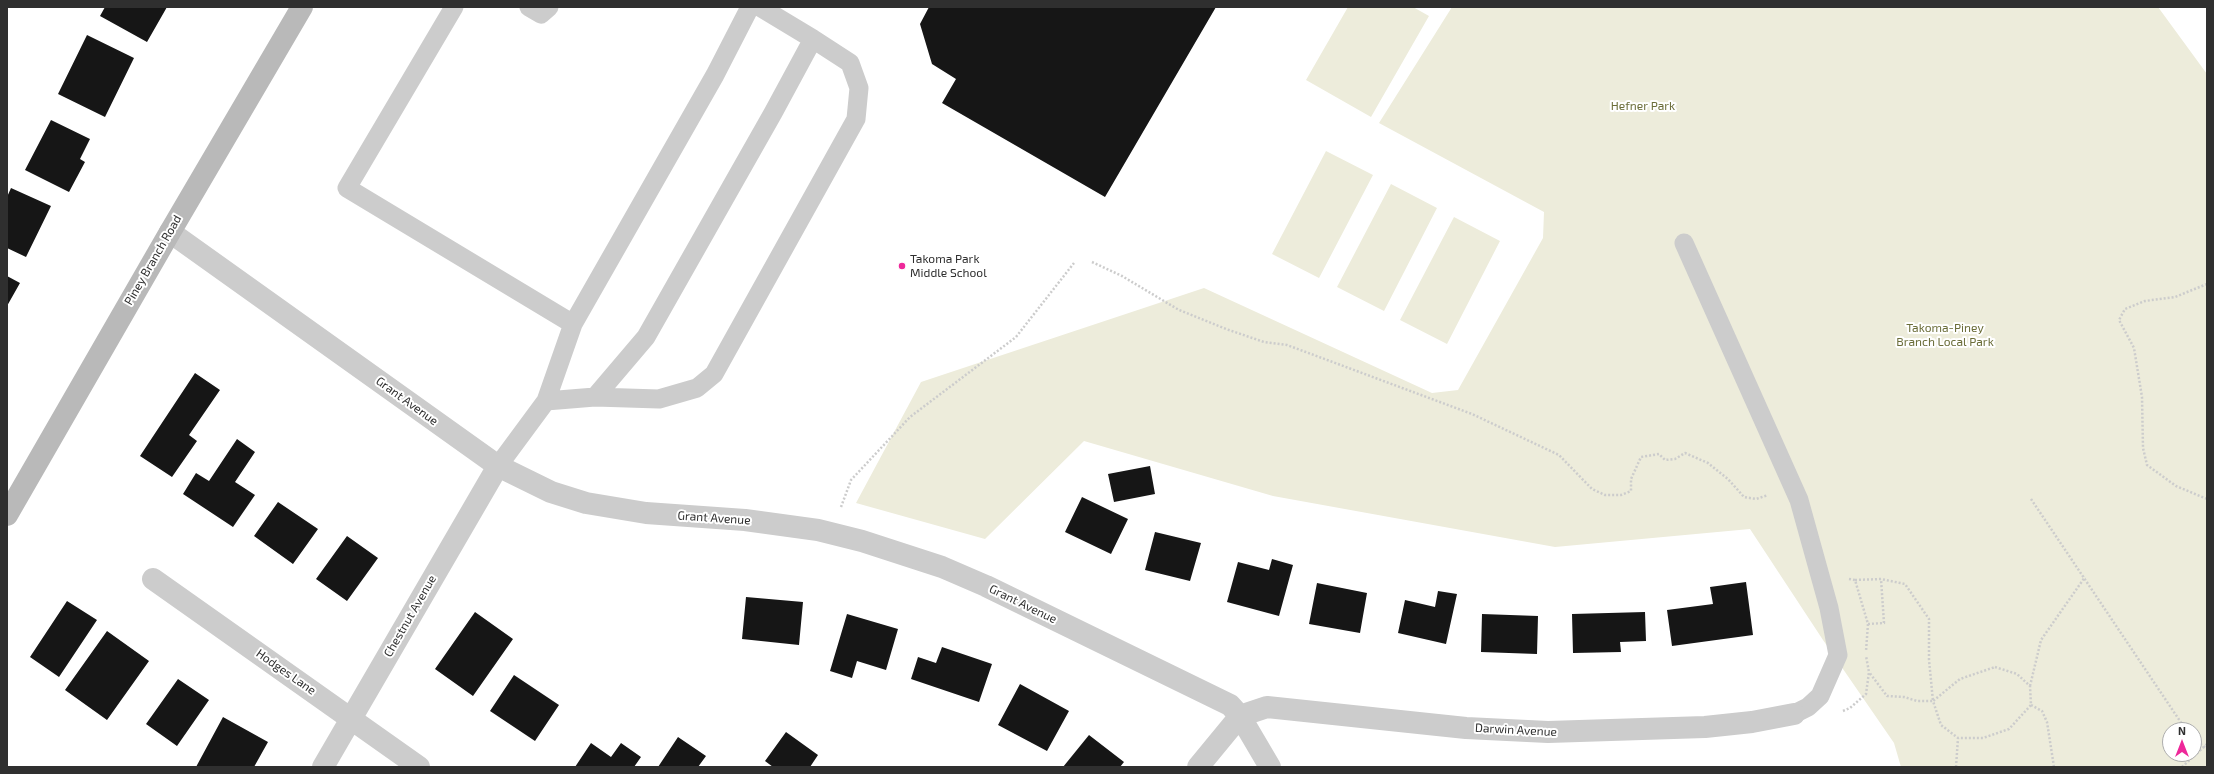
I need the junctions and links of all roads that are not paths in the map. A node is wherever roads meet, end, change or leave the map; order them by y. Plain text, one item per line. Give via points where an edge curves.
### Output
1 (302, 7) edge
2 (454, 7) edge
3 (750, 7) edge
4 (760, 7) edge
5 (813, 39) junction
6 (170, 232) junction
7 (1684, 243) dead end
8 (573, 324) junction
9 (594, 397) junction
10 (546, 401) junction
11 (498, 466) junction
12 (7, 515) edge
13 (153, 579) dead end
14 (1794, 714) joint
15 (1240, 716) junction
16 (351, 718) junction
17 (323, 767) edge
18 (419, 767) edge
19 (1198, 767) edge
20 (1270, 767) edge

1 - 6 main road, Piney Branch Road
2 - 8 lane via 347,188
3 - 8 lane via 711,82
4 - 5 lane
5 - 9 lane via 774,113 646,337
5 - 9 lane via 850,63 859,88 856,118 714,374 697,388 659,399
6 - 11 street, Grant Avenue
6 - 12 main road, Piney Branch Road
7 - 14 lane via 1799,500 1818,564 1838,655 1820,696 1808,707
8 - 10 lane
9 - 10 lane
10 - 11 lane
11 - 15 street, Grant Avenue via 551,492 586,503 646,513 745,520 803,528 862,541 904,554 986,586 1216,697 1230,705
11 - 16 street, Chestnut Avenue
13 - 16 street, Hodges Lane
14 - 15 street, Darwin Avenue via 1705,727 1585,732 1466,728 1283,707 1267,707
15 - 19 street
15 - 20 street, Grant Avenue
16 - 17 street, Chestnut Avenue
16 - 18 street, Hodges Lane

